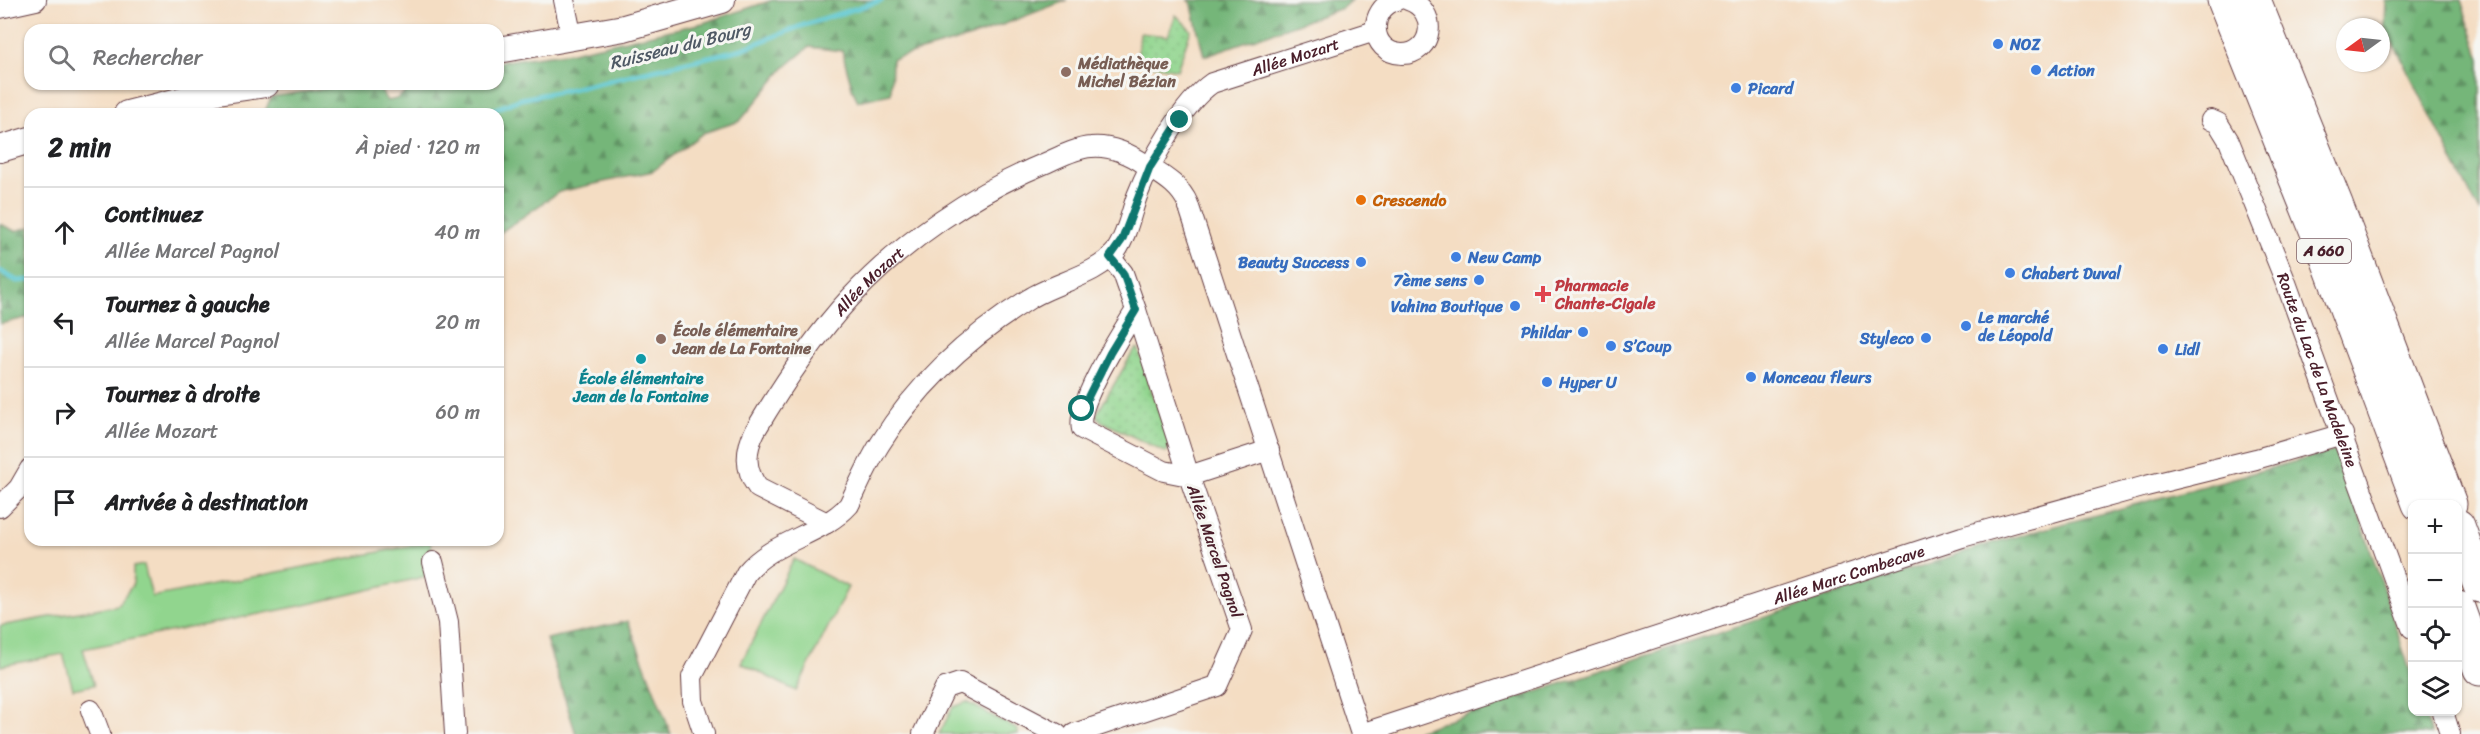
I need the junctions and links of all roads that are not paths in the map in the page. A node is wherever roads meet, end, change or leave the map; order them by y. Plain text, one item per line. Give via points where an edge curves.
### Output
1 (36, 0) edge
2 (564, 0) edge
3 (722, 0) edge
4 (1395, 0) edge
5 (1408, 0) edge
6 (2224, 0) edge
7 (2254, 0) edge
8 (2267, 0) edge
9 (0, 8) edge
10 (1375, 31) junction
11 (572, 38) junction
12 (504, 49) edge
13 (2284, 73) junction
14 (225, 90) edge
15 (151, 108) edge
16 (2211, 120) dead end
17 (24, 142) edge
18 (0, 149) edge
19 (1150, 167) junction
20 (1110, 257) junction
21 (1136, 310) junction
22 (2343, 434) junction
23 (1269, 450) junction
24 (1189, 476) junction
25 (24, 479) edge
26 (2418, 500) edge
27 (2448, 500) edge
28 (0, 507) edge
29 (835, 517) junction
30 (2462, 539) edge
31 (433, 562) dead end
32 (2480, 586) edge
33 (2408, 617) edge
34 (2462, 621) edge
35 (2480, 669) edge
36 (91, 711) dead end
37 (2444, 716) edge
38 (100, 734) edge
39 (455, 734) edge
40 (704, 734) edge
41 (924, 734) edge
42 (1057, 734) edge
43 (1074, 734) edge
44 (1361, 734) edge
45 (2450, 734) edge

1 - 9 street
2 - 11 street
3 - 11 street via 668,17
4 - 10 street via 1381,9
5 - 10 street via 1423,9 1430,24 1429,34 1419,48 1402,54 1393,52 1378,40
6 - 26 highway, A 660
7 - 13 highway, A 660
8 - 13 highway
10 - 19 street, Allée Mozart via 1212,83 1193,99
11 - 12 street
13 - 27 highway, A 660
14 - 15 street
16 - 22 street, Route du Lac de La Madeleine via 2218,123 2229,141
17 - 18 street
19 - 20 street, Allée Mozart via 1122,240
19 - 23 street via 1178,188 1188,204
19 - 29 street, Allée Mozart via 1116,150 1091,147 1036,167 933,226 852,296 779,392 755,431 747,453 748,471 758,488
20 - 21 street, Allée Marcel Pagnol via 1123,273
20 - 29 street, Allée Mozart via 1030,298 939,368 880,442 849,504
21 - 24 street, Allée Marcel Pagnol
21 - 24 street, Allée Marcel Pagnol via 1082,409 1082,429 1164,471
22 - 33 street, Route du Lac de La Madeleine
22 - 44 street, Allée Marc Combecave via 1962,537
23 - 24 street, Allée Marcel Pagnol
23 - 44 street
24 - 43 street, Allée Marcel Pagnol via 1242,630 1217,686
25 - 28 street
29 - 40 street via 754,562 738,585 692,677 693,701
30 - 32 highway
31 - 39 street via 448,622
34 - 35 highway
36 - 38 street
37 - 45 street
41 - 42 street via 945,688 960,682

